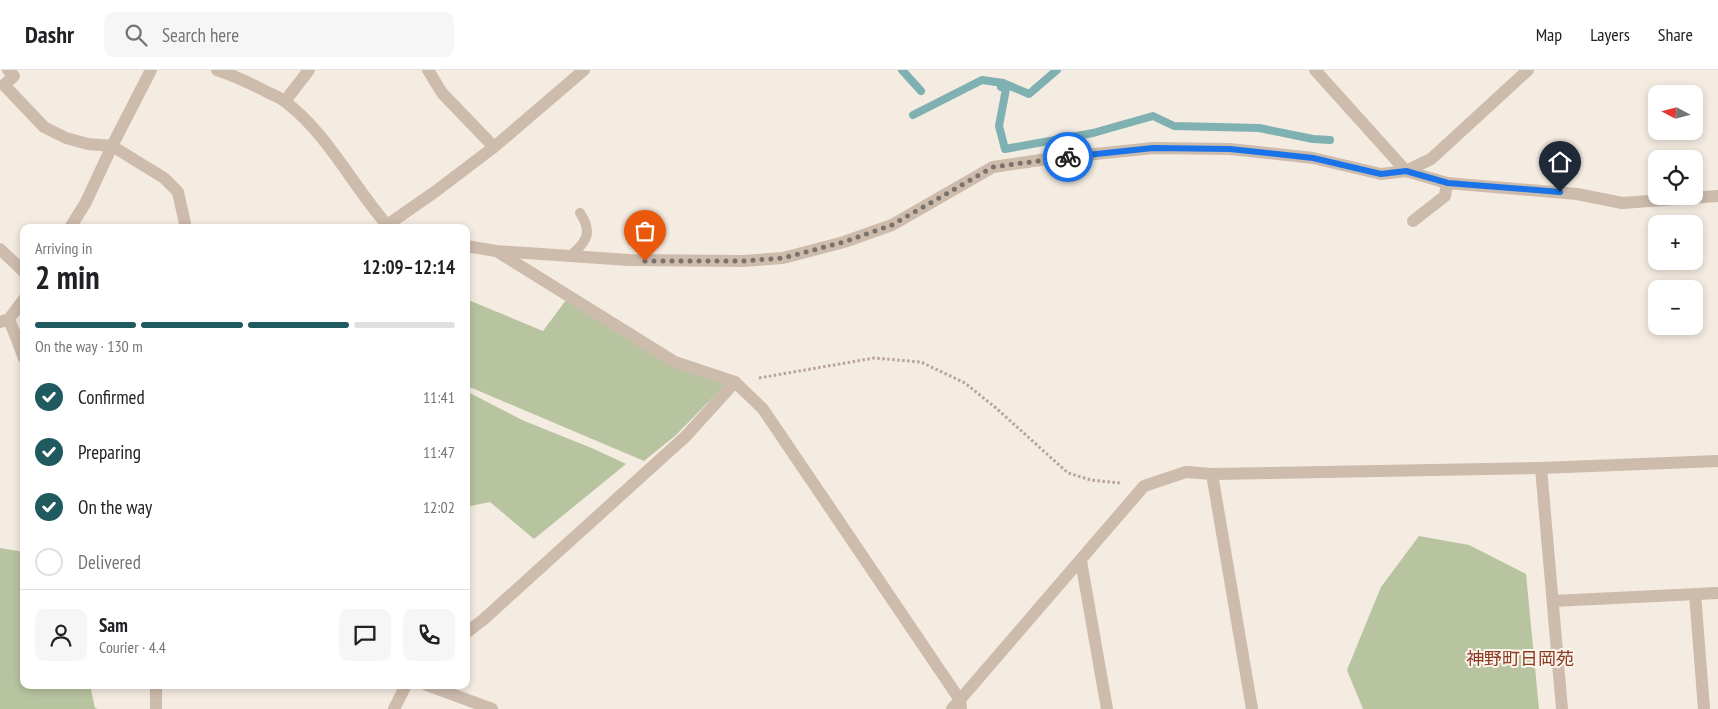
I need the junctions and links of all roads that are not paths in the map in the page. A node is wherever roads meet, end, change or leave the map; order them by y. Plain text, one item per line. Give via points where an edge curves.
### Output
1 (9, 70) edge
2 (151, 70) edge
3 (217, 70) edge
4 (310, 70) edge
5 (428, 70) edge
6 (584, 70) edge
7 (1315, 70) edge
8 (1528, 70) edge
9 (285, 101) junction
10 (112, 146) junction
11 (494, 147) junction
12 (1406, 171) junction
13 (1448, 183) junction
14 (1718, 196) edge
15 (580, 213) dead end
16 (1413, 221) dead end
17 (72, 224) edge
18 (185, 224) edge
19 (385, 224) edge
20 (391, 224) edge
21 (470, 247) edge
22 (0, 249) edge
23 (496, 251) junction
24 (570, 256) junction
25 (20, 268) edge
26 (20, 303) edge
27 (5, 320) edge
28 (20, 350) edge
29 (735, 382) junction
30 (1718, 461) edge
31 (1541, 468) junction
32 (1212, 474) junction
33 (1080, 561) junction
34 (1718, 593) edge
35 (1695, 594) junction
36 (1553, 601) junction
37 (470, 630) edge
38 (156, 689) edge
39 (404, 689) edge
40 (438, 689) edge
41 (958, 706) edge
42 (156, 709) edge
43 (394, 709) edge
44 (492, 709) edge
45 (1107, 709) edge
46 (1252, 709) edge
47 (1562, 709) edge
48 (1704, 709) edge

1 - 10 street via 14,76 4,85 44,127 66,138
2 - 10 street
3 - 9 street
4 - 9 street
5 - 11 street via 442,94
6 - 11 street
7 - 12 street
8 - 12 street via 1431,159
9 - 19 street via 314,130
10 - 17 street
10 - 18 street via 164,178 178,192
11 - 20 street
12 - 13 street
12 - 24 street via 1381,174 1313,158 1230,149 1153,148 993,167 892,225 783,258 692,262
13 - 14 street via 1576,194 1622,203
13 - 16 street via 1445,196
15 - 24 lane via 588,233 582,246
21 - 23 street
22 - 25 street
23 - 24 street
23 - 29 street via 675,362
26 - 27 street
27 - 28 street
29 - 37 street via 686,436
29 - 41 street via 763,409
30 - 31 street
31 - 32 street
31 - 36 street
32 - 33 street via 1186,472 1144,486
32 - 46 street
33 - 41 street
33 - 45 street
34 - 35 street
35 - 36 street
35 - 48 street
36 - 47 street
38 - 42 street
39 - 43 street
40 - 44 street

